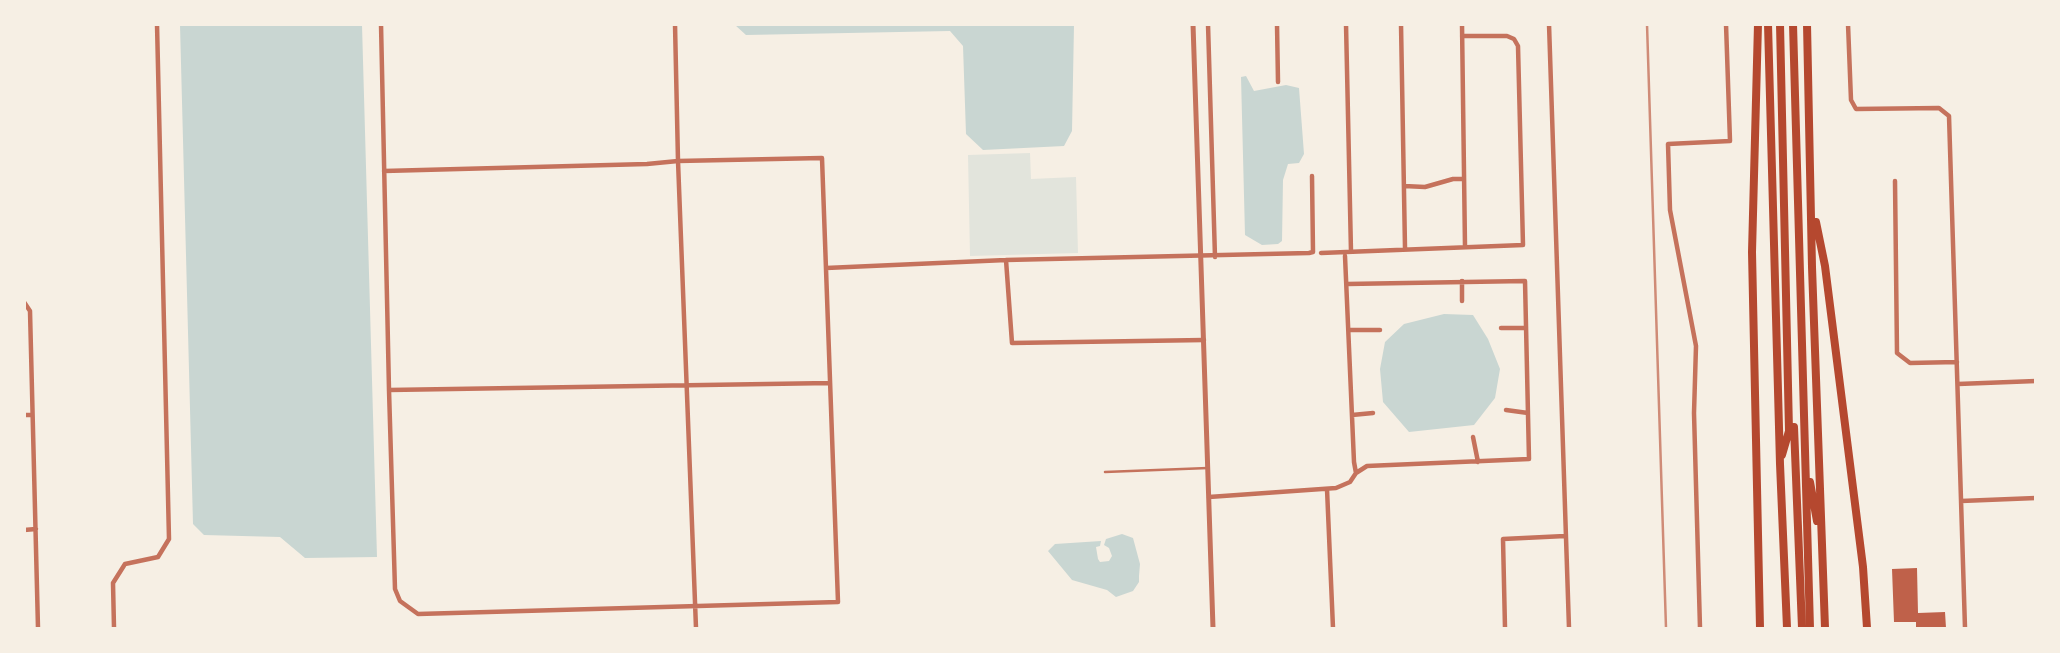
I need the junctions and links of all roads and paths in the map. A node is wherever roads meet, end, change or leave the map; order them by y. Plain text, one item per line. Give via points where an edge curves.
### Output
1 (157, 24) edge
2 (380, 24) edge
3 (675, 24) edge
4 (1193, 24) edge
5 (1208, 24) edge
6 (1277, 24) edge
7 (1346, 24) edge
8 (1401, 24) edge
9 (1462, 24) edge
10 (1549, 24) edge
11 (1726, 24) edge
12 (1758, 24) edge
13 (1768, 24) edge
14 (1780, 24) edge
15 (1793, 24) edge
16 (1807, 24) edge
17 (1848, 24) edge
18 (1462, 36) junction
19 (1278, 82) dead end
20 (678, 161) junction
21 (384, 171) junction
22 (1312, 176) dead end
23 (1464, 179) junction
24 (1895, 181) dead end
25 (1404, 186) junction
26 (1812, 202) junction
27 (1786, 239) junction
28 (1465, 247) junction
29 (1405, 248) junction
30 (1351, 252) junction
31 (1321, 253) dead end
32 (1345, 256) dead end
33 (1200, 257) junction
34 (1215, 257) junction
35 (1006, 260) junction
36 (826, 268) junction
37 (1462, 281) junction
38 (1347, 284) junction
39 (1462, 301) dead end
40 (25, 303) edge
41 (1802, 303) junction
42 (1501, 328) dead end
43 (1526, 328) junction
44 (1349, 330) junction
45 (1380, 330) dead end
46 (1204, 340) junction
47 (1957, 362) junction
48 (2035, 381) edge
49 (830, 383) junction
50 (686, 384) junction
51 (1958, 384) junction
52 (389, 390) junction
53 (1506, 410) dead end
54 (1373, 413) dead end
55 (1528, 413) junction
56 (24, 415) edge
57 (32, 415) junction
58 (1352, 415) junction
59 (1473, 437) dead end
60 (1478, 462) junction
61 (1780, 464) junction
62 (1208, 468) junction
63 (1105, 472) dead end
64 (1356, 472) junction
65 (1327, 489) junction
66 (1209, 497) junction
67 (2035, 498) edge
68 (1961, 501) junction
69 (36, 529) junction
70 (24, 530) edge
71 (1565, 536) junction
72 (1822, 548) junction
73 (695, 606) junction
74 (38, 628) edge
75 (114, 628) edge
76 (696, 628) edge
77 (1213, 628) edge
78 (1333, 628) edge
79 (1505, 628) edge
80 (1569, 628) edge
81 (1700, 628) edge
82 (1760, 628) edge
83 (1787, 628) edge
84 (1802, 628) edge
85 (1810, 628) edge
86 (1825, 628) edge
87 (1867, 628) edge
88 (1965, 628) edge

1 - 75 street via 169,539 158,557 125,564 113,583
2 - 21 street
3 - 20 street
4 - 33 street
5 - 34 street
6 - 19 street
7 - 30 street
8 - 25 street
9 - 18 street
10 - 71 street
11 - 81 street via 1730,141 1668,144 1670,210 1696,346
12 - 82 highway via 1752,252
13 - 61 highway
14 - 27 highway
15 - 41 highway
16 - 26 highway
17 - 47 street via 1851,100 1856,109 1939,108 1949,116
18 - 23 street
18 - 28 street via 1507,36 1518,46 1522,246
20 - 21 street
20 - 36 street via 822,158
20 - 50 street
21 - 52 street
22 - 34 street via 1313,253
23 - 25 street
23 - 28 street
24 - 47 street via 1897,353 1910,363
25 - 29 street
26 - 72 highway
26 - 87 highway via 1825,265
27 - 61 highway via 1789,430
27 - 84 highway
28 - 29 street
29 - 30 street
30 - 31 street
32 - 38 street
33 - 34 street
33 - 35 street
33 - 46 street
35 - 36 street
35 - 46 street via 1012,343
36 - 49 street
37 - 38 street
37 - 39 street
37 - 43 street via 1525,281
38 - 44 street
40 - 57 street via 30,311
41 - 72 highway via 1810,484
41 - 85 highway
42 - 43 street
43 - 55 street
44 - 45 street
44 - 58 street
46 - 62 street
47 - 51 street
48 - 51 street
49 - 50 street
49 - 73 street via 838,602
50 - 52 street
50 - 73 street
51 - 68 street
52 - 73 street via 395,589 400,601 418,614
53 - 55 street
54 - 58 street
55 - 60 street via 1529,459
56 - 57 street
57 - 69 street
58 - 64 street
59 - 60 street
60 - 64 street via 1367,466
61 - 83 highway
62 - 63 lane
62 - 66 street
64 - 65 street via 1345,486
65 - 66 street
65 - 78 street
66 - 77 street
67 - 68 street
68 - 88 street
69 - 70 street
69 - 74 street
71 - 79 street via 1503,539
71 - 80 street
72 - 86 highway
73 - 76 street

